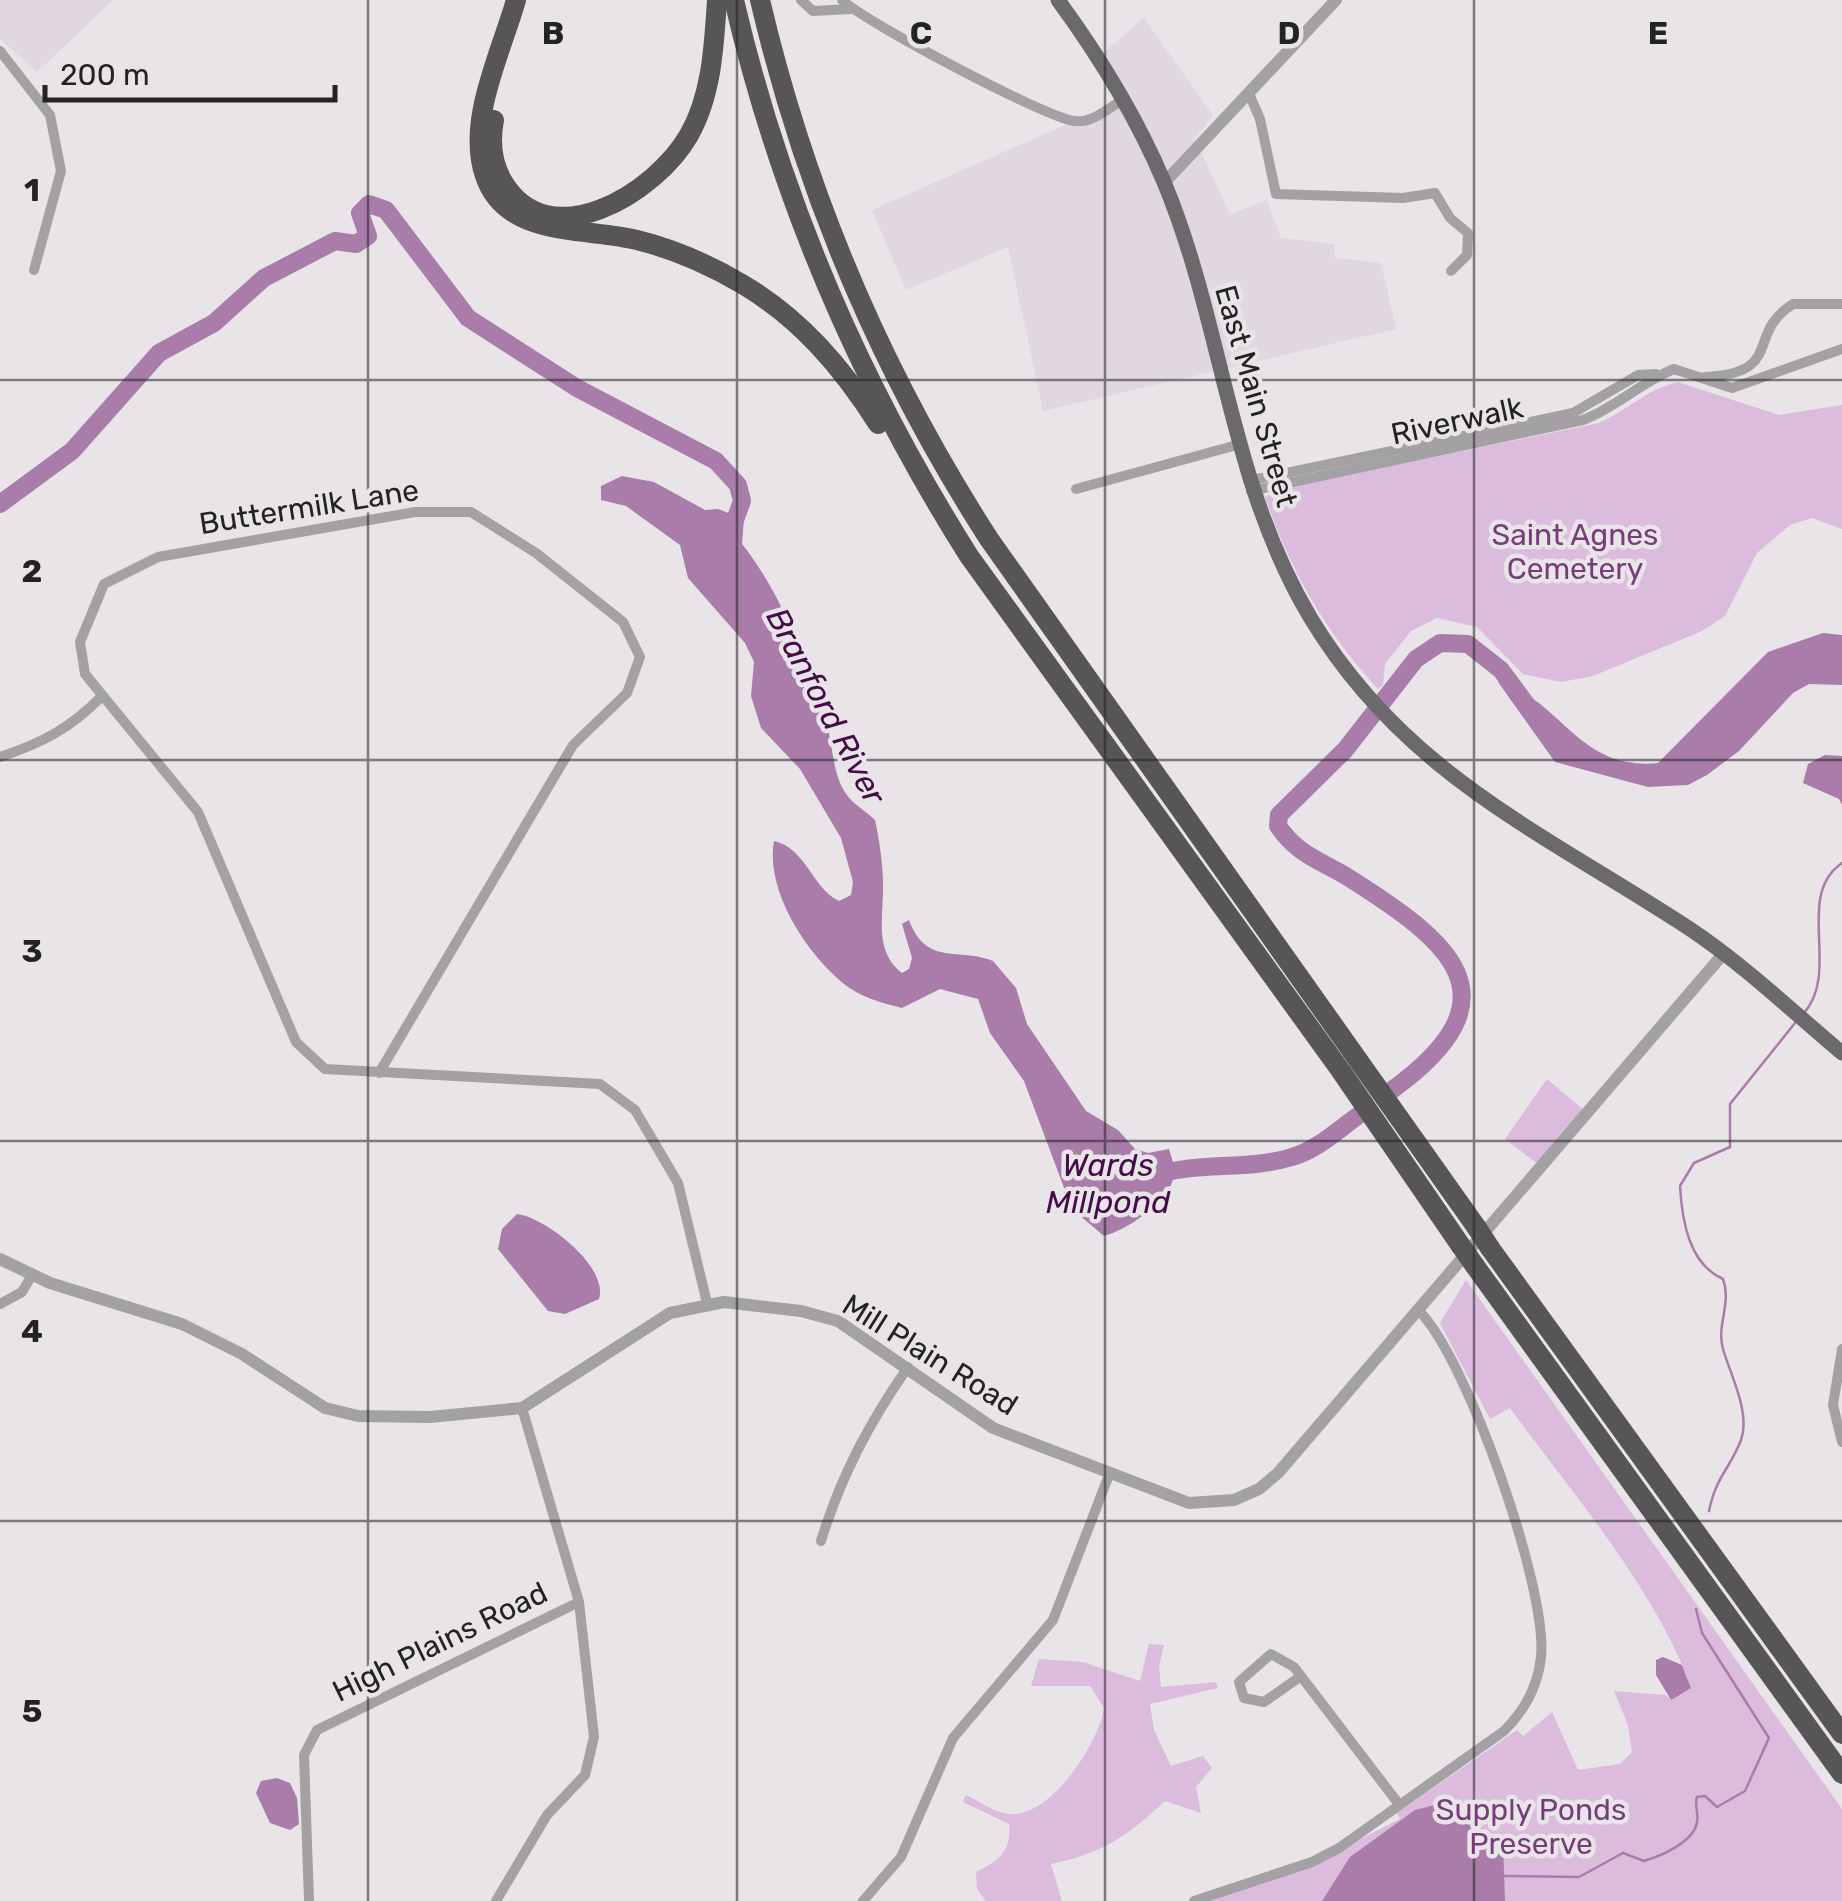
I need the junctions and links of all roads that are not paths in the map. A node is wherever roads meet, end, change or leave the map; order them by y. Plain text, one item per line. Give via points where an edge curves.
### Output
1 (516, 0) edge
2 (528, 0) edge
3 (717, 0) edge
4 (734, 0) edge
5 (760, 0) edge
6 (801, 0) edge
7 (1058, 0) edge
8 (1336, 0) edge
9 (847, 4) edge
10 (0, 51) edge
11 (1250, 96) junction
12 (1122, 100) junction
13 (1164, 183) junction
14 (34, 270) dead end
15 (1451, 271) dead end
16 (1842, 304) edge
17 (1842, 349) edge
18 (1662, 374) junction
19 (1704, 378) junction
20 (1237, 445) junction
21 (1249, 486) junction
22 (1076, 488) dead end
23 (970, 556) junction
24 (102, 696) junction
25 (0, 757) edge
26 (1724, 953) junction
27 (1842, 1052) edge
28 (379, 1073) junction
29 (0, 1260) edge
30 (32, 1275) junction
31 (706, 1303) junction
32 (0, 1304) edge
33 (1420, 1312) junction
34 (1842, 1349) edge
35 (908, 1367) junction
36 (522, 1408) junction
37 (1842, 1442) edge
38 (1109, 1475) junction
39 (820, 1541) dead end
40 (580, 1602) junction
41 (1302, 1676) junction
42 (1842, 1734) edge
43 (1842, 1774) edge
44 (1398, 1803) junction
45 (309, 1901) edge
46 (496, 1901) edge
47 (862, 1901) edge
48 (1194, 1901) edge

1 - 23 highway via 478,149 486,180 505,207 532,222 635,240 693,260 784,311 860,396
2 - 3 highway via 492,126 493,164 509,192 538,212 568,218 641,190 690,134 706,91
4 - 23 highway via 763,108 822,275 890,425
5 - 42 highway, bridge via 830,231 938,459 1490,1248
6 - 9 street via 813,11
7 - 12 main road, East Main Street
8 - 11 street
9 - 12 street via 1073,121
10 - 14 street via 50,115 62,171
11 - 13 street
11 - 15 street via 1276,194 1435,193 1468,234 1467,255
12 - 13 main road, East Main Street
13 - 20 main road, East Main Street
16 - 19 street, Riverwalk via 1793,304 1773,321 1762,355 1744,370
17 - 19 street, Riverwalk via 1732,388
18 - 19 street, Riverwalk via 1674,369
18 - 21 street, Riverwalk via 1638,375 1573,413
18 - 21 street, Riverwalk via 1583,420
20 - 21 main road, East Main Street
20 - 22 street
21 - 26 main road, East Main Street via 1311,617 1390,720 1491,807
23 - 43 highway, bridge
24 - 25 street via 74,725
24 - 28 street via 198,812 296,1042 325,1069
24 - 28 street, Buttermilk Lane via 86,674 80,642 104,584 158,557 415,512 470,512 536,553 623,622 640,657 626,692 573,745
26 - 27 main road, East Main Street
26 - 33 street, Mill Plain Road
28 - 31 street via 600,1084 635,1110 678,1183
29 - 30 street, Mill Plain Road
30 - 32 street via 22,1292
30 - 36 street, Mill Plain Road via 182,1324 325,1408 358,1416 430,1417
31 - 35 street, Mill Plain Road via 826,1316
31 - 36 street, Mill Plain Road via 670,1313
33 - 38 street, Mill Plain Road via 1258,1490 1204,1505
33 - 44 street via 1480,1416 1530,1578 1542,1654 1537,1680 1514,1721
34 - 37 street via 1833,1404
35 - 38 street, Mill Plain Road via 993,1428
35 - 39 street via 871,1420
36 - 40 street
38 - 47 street via 1053,1620 953,1738 901,1858
40 - 45 street, High Plains Road via 317,1730 304,1756
40 - 46 street via 594,1737 586,1775 547,1815
41 - 41 street via 1270,1654 1239,1682 1244,1698 1264,1702
41 - 44 street
44 - 48 street via 1324,1857

